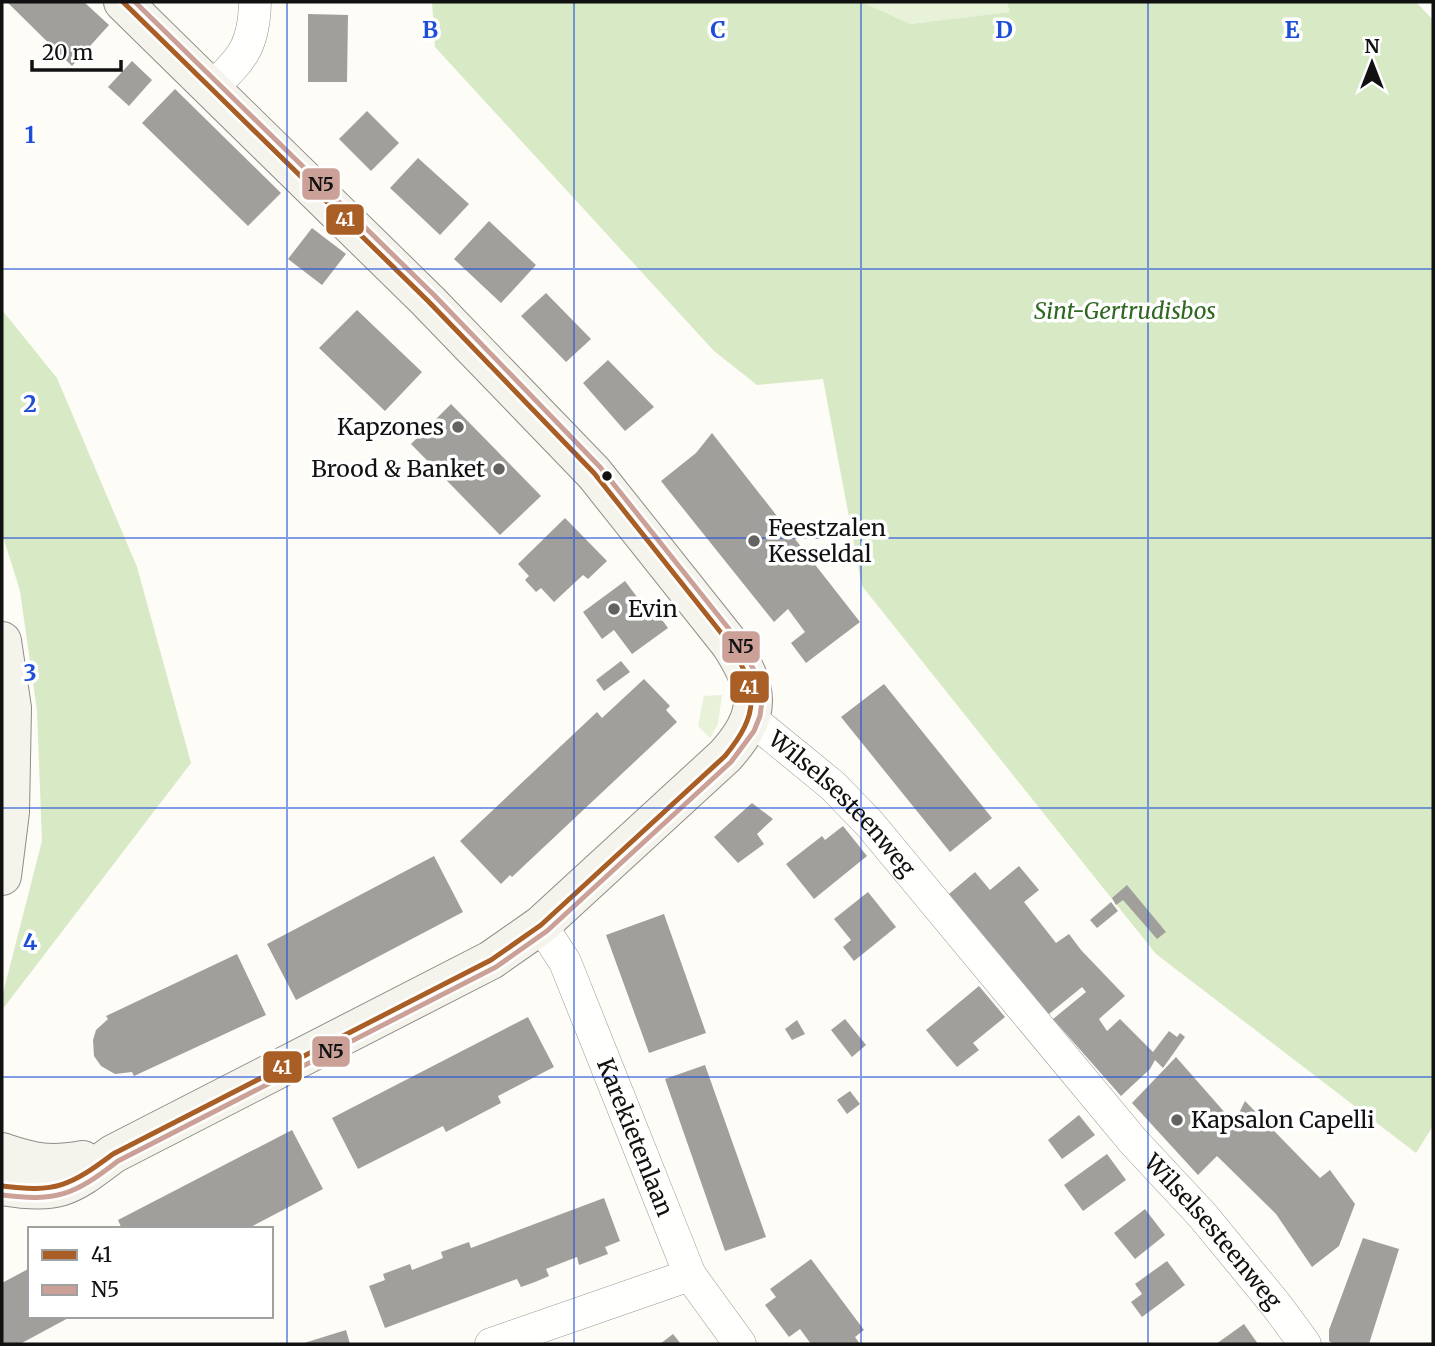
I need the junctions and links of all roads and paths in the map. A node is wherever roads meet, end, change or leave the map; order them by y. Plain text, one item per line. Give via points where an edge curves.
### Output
1 (123, 2) edge
2 (255, 2) edge
3 (212, 87) junction
4 (2, 641) edge
5 (750, 718) junction
6 (2, 876) edge
7 (541, 925) junction
8 (2, 1152) edge
9 (113, 1154) junction
10 (2, 1186) edge
11 (690, 1275) junction
12 (491, 1344) edge
13 (740, 1344) edge
14 (1305, 1344) edge

1 - 3 street, Wilselsesteenweg
2 - 3 street via 242,58
3 - 5 street, Wilselsesteenweg via 428,300 594,473 746,668 753,693
4 - 6 street via 12,708 10,812
5 - 7 street via 745,733 725,756
5 - 14 street, Wilselsesteenweg via 832,785 869,823 1133,1141 1203,1216
7 - 9 street via 491,960
7 - 11 street, Karekietenlaan via 565,962
8 - 9 street via 34,1163 59,1164
9 - 10 street via 59,1189
11 - 12 street
11 - 13 street, Karekietenlaan

